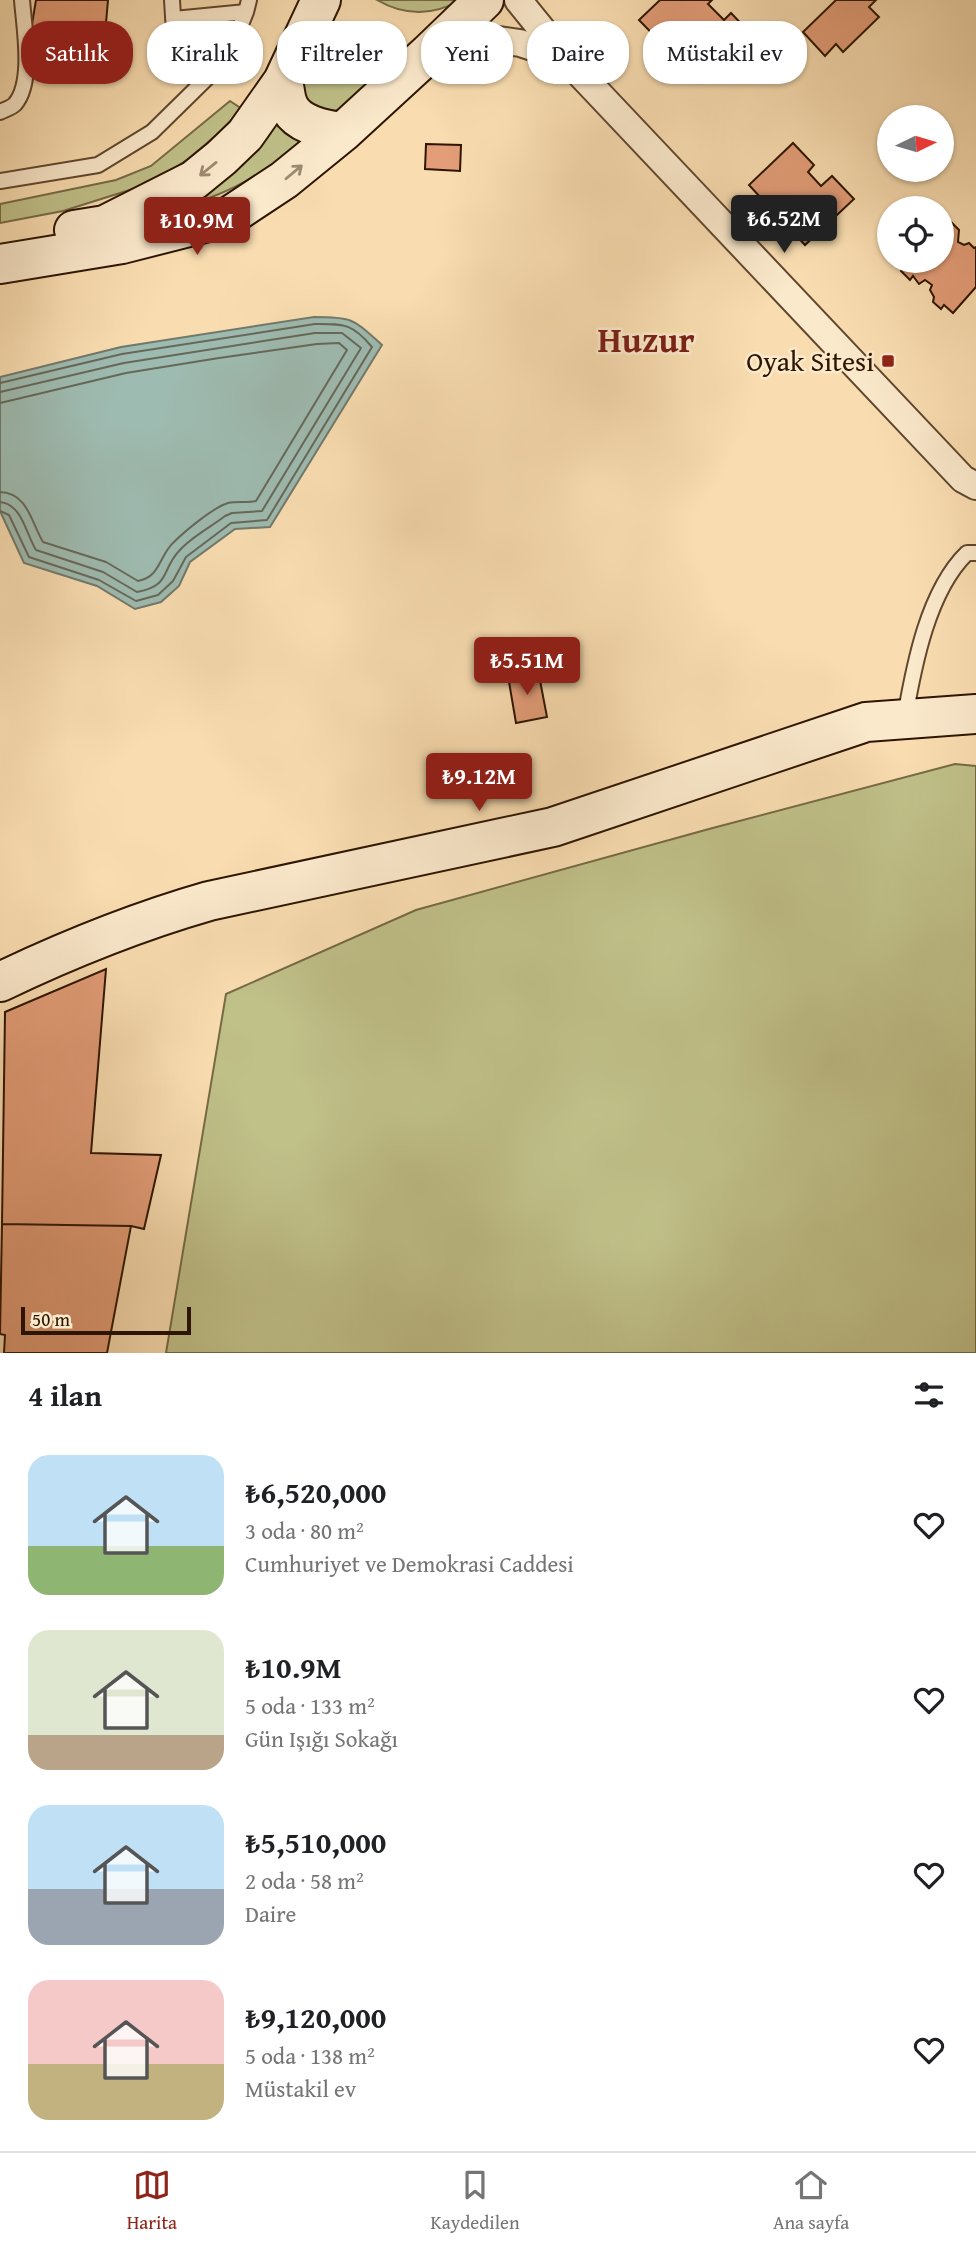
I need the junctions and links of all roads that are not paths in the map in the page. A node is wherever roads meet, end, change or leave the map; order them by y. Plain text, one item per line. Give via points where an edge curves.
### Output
1 (22, 0) edge
2 (172, 0) edge
3 (321, 0) edge
4 (484, 0) edge
5 (518, 0) edge
6 (248, 6) edge
7 (174, 19) joint
8 (311, 21) edge
9 (462, 21) edge
10 (535, 21) edge
11 (421, 59) edge
12 (200, 84) edge
13 (282, 84) edge
14 (284, 84) edge
15 (590, 84) edge
16 (0, 112) edge
17 (343, 132) junction
18 (0, 181) edge
19 (0, 243) edge
20 (0, 264) edge
21 (976, 486) edge
22 (976, 553) edge
23 (976, 714) edge
24 (905, 719) junction
25 (0, 982) edge

1 - 16 lane via 26,68 14,105
2 - 7 lane
3 - 8 street
4 - 9 street
5 - 10 street
6 - 7 lane
11 - 17 street
12 - 18 lane via 152,132 98,165
13 -> 19 street via 245,135 194,180 105,225
14 - 17 street via 288,107 302,119 320,129
15 - 21 street via 963,479
20 -> 17 street via 122,244 228,217 284,180
22 - 24 lane via 967,553 956,564 932,608
23 - 24 street
24 - 25 street via 866,722 553,827 209,901 72,948

